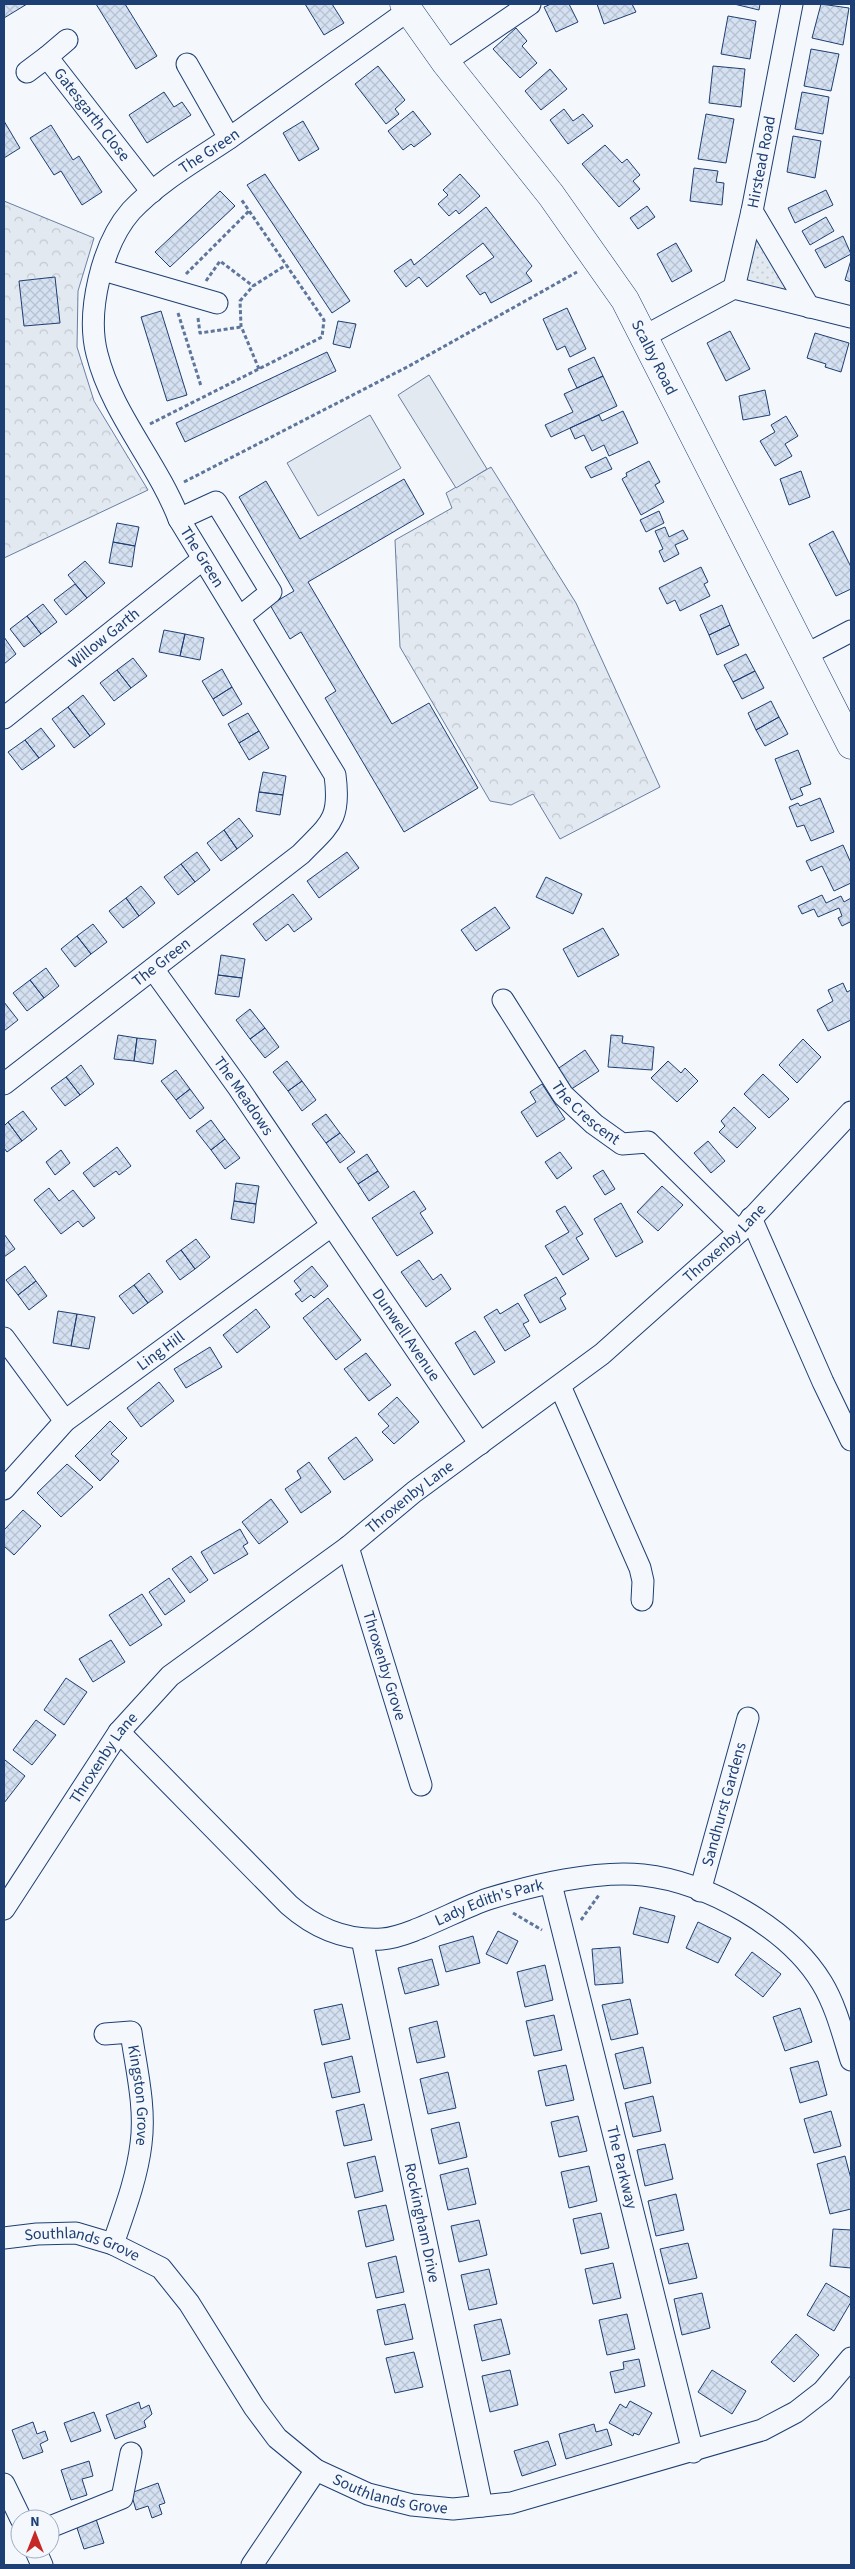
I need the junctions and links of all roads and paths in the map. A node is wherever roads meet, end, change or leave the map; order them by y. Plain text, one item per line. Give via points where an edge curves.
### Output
1 (530, 4) edge
2 (792, 4) edge
3 (406, 7) edge
4 (67, 40) dead end
5 (47, 57) junction
6 (445, 62) junction
7 (187, 64) dead end
8 (27, 72) dead end
9 (229, 138) junction
10 (152, 192) junction
11 (241, 199) dead end
12 (249, 211) junction
13 (752, 211) junction
14 (597, 261) junction
15 (286, 265) junction
16 (102, 270) junction
17 (253, 286) junction
18 (734, 288) junction
19 (171, 290) junction
20 (195, 297) junction
21 (217, 303) dead end
22 (809, 307) junction
23 (851, 317) edge
24 (645, 336) junction
25 (259, 369) junction
26 (201, 386) dead end
27 (133, 433) junction
28 (168, 491) junction
29 (178, 518) junction
30 (203, 559) junction
31 (240, 617) junction
32 (851, 631) edge
33 (807, 654) junction
34 (4, 718) edge
35 (851, 744) edge
36 (153, 969) junction
37 (503, 1000) dead end
38 (4, 1084) edge
39 (851, 1112) edge
40 (745, 1225) junction
41 (331, 1226) junction
42 (4, 1338) edge
43 (560, 1386) junction
44 (65, 1421) junction
45 (851, 1440) edge
46 (480, 1444) junction
47 (4, 1489) edge
48 (348, 1547) junction
49 (642, 1600) dead end
50 (748, 1718) dead end
51 (120, 1732) junction
52 (421, 1785) dead end
53 (614, 1874) junction
54 (551, 1884) junction
55 (700, 1891) junction
56 (489, 1899) junction
57 (4, 1909) edge
58 (362, 1939) junction
59 (565, 1943) junction
60 (105, 2034) dead end
61 (851, 2060) edge
62 (4, 2238) edge
63 (113, 2244) junction
64 (851, 2358) edge
65 (693, 2452) junction
66 (132, 2454) dead end
67 (316, 2470) junction
68 (4, 2484) edge
69 (482, 2506) junction
70 (16, 2509) edge
71 (60, 2523) edge
72 (252, 2565) edge

1 - 6 street
2 - 13 street, Hirstead Road
3 - 6 highway, Scalby Road
3 - 9 street, The Green
4 - 5 street
5 - 8 street, Gatesgarth Close
5 - 10 street, Gatesgarth Close
6 - 14 highway, Scalby Road via 551,195
7 - 9 street
9 - 10 street, The Green
10 - 16 street, The Green via 117,233
11 - 12 path
12 - 15 path
12 - 19 path
13 - 18 street
13 - 22 street, Hirstead Road
14 - 24 highway, Scalby Road via 625,300
14 - 28 path via 409,366
15 - 17 path
15 - 25 path via 324,320 322,337
16 - 19 street
16 - 27 street, The Green via 92,323 96,354 107,384
17 - 20 path via 220,261
17 - 25 path via 240,301 239,313 241,327
18 - 22 street
18 - 24 street
19 - 20 street
19 - 26 path
20 - 21 street
22 - 23 street
24 - 33 highway, Scalby Road
25 - 27 path
27 - 28 street, The Green
28 - 29 street, The Green
29 - 30 street, The Green
29 - 31 street via 216,502 271,592
30 - 31 street, The Green
30 - 34 street, Willow Garth
31 - 36 street, The Green via 335,776 338,800 330,824 300,854
32 - 33 street
33 - 35 highway, Scalby Road
36 - 38 street, The Green
36 - 41 street, The Meadows via 238,1087
37 - 40 street, The Crescent via 563,1095 594,1124 622,1144 648,1142
39 - 40 street, Throxenby Lane
40 - 43 street, Throxenby Lane via 602,1354
40 - 45 street
41 - 44 street, Ling Hill
41 - 46 street, Dunwell Avenue
42 - 44 street
43 - 46 street, Throxenby Lane
43 - 49 street via 640,1568
44 - 47 street, Ling Hill
46 - 48 street, Throxenby Lane via 414,1492
48 - 51 street, Throxenby Lane via 170,1676
48 - 52 street, Throxenby Grove
50 - 55 street, Sandhurst Gardens
51 - 57 street, Throxenby Lane
51 - 58 street, Lady Edith's Park via 305,1918 319,1926
53 - 54 street, Lady Edith's Park
53 - 55 street, Lady Edith's Park via 644,1875
53 - 59 path
54 - 56 street, Lady Edith's Park
54 - 59 street, The Parkway
55 - 61 street, Lady Edith's Park via 751,1914 802,1954 826,1990
56 - 58 street, Lady Edith's Park via 402,1934 384,1939
56 - 59 path
58 - 69 street, Rockingham Drive
59 - 65 street, The Parkway
60 - 63 street, Kingston Grove via 132,2032 142,2115 142,2143 136,2170
62 - 63 street, Southlands Grove via 76,2233
63 - 67 street, Southlands Grove via 161,2268 189,2303 277,2438
64 - 65 street, Southlands Grove via 823,2391 796,2412 762,2430
65 - 69 street, Southlands Grove via 532,2498
66 - 71 street via 122,2498
67 - 69 street, Southlands Grove via 368,2494 412,2505 452,2509
67 - 72 street
68 - 70 street

